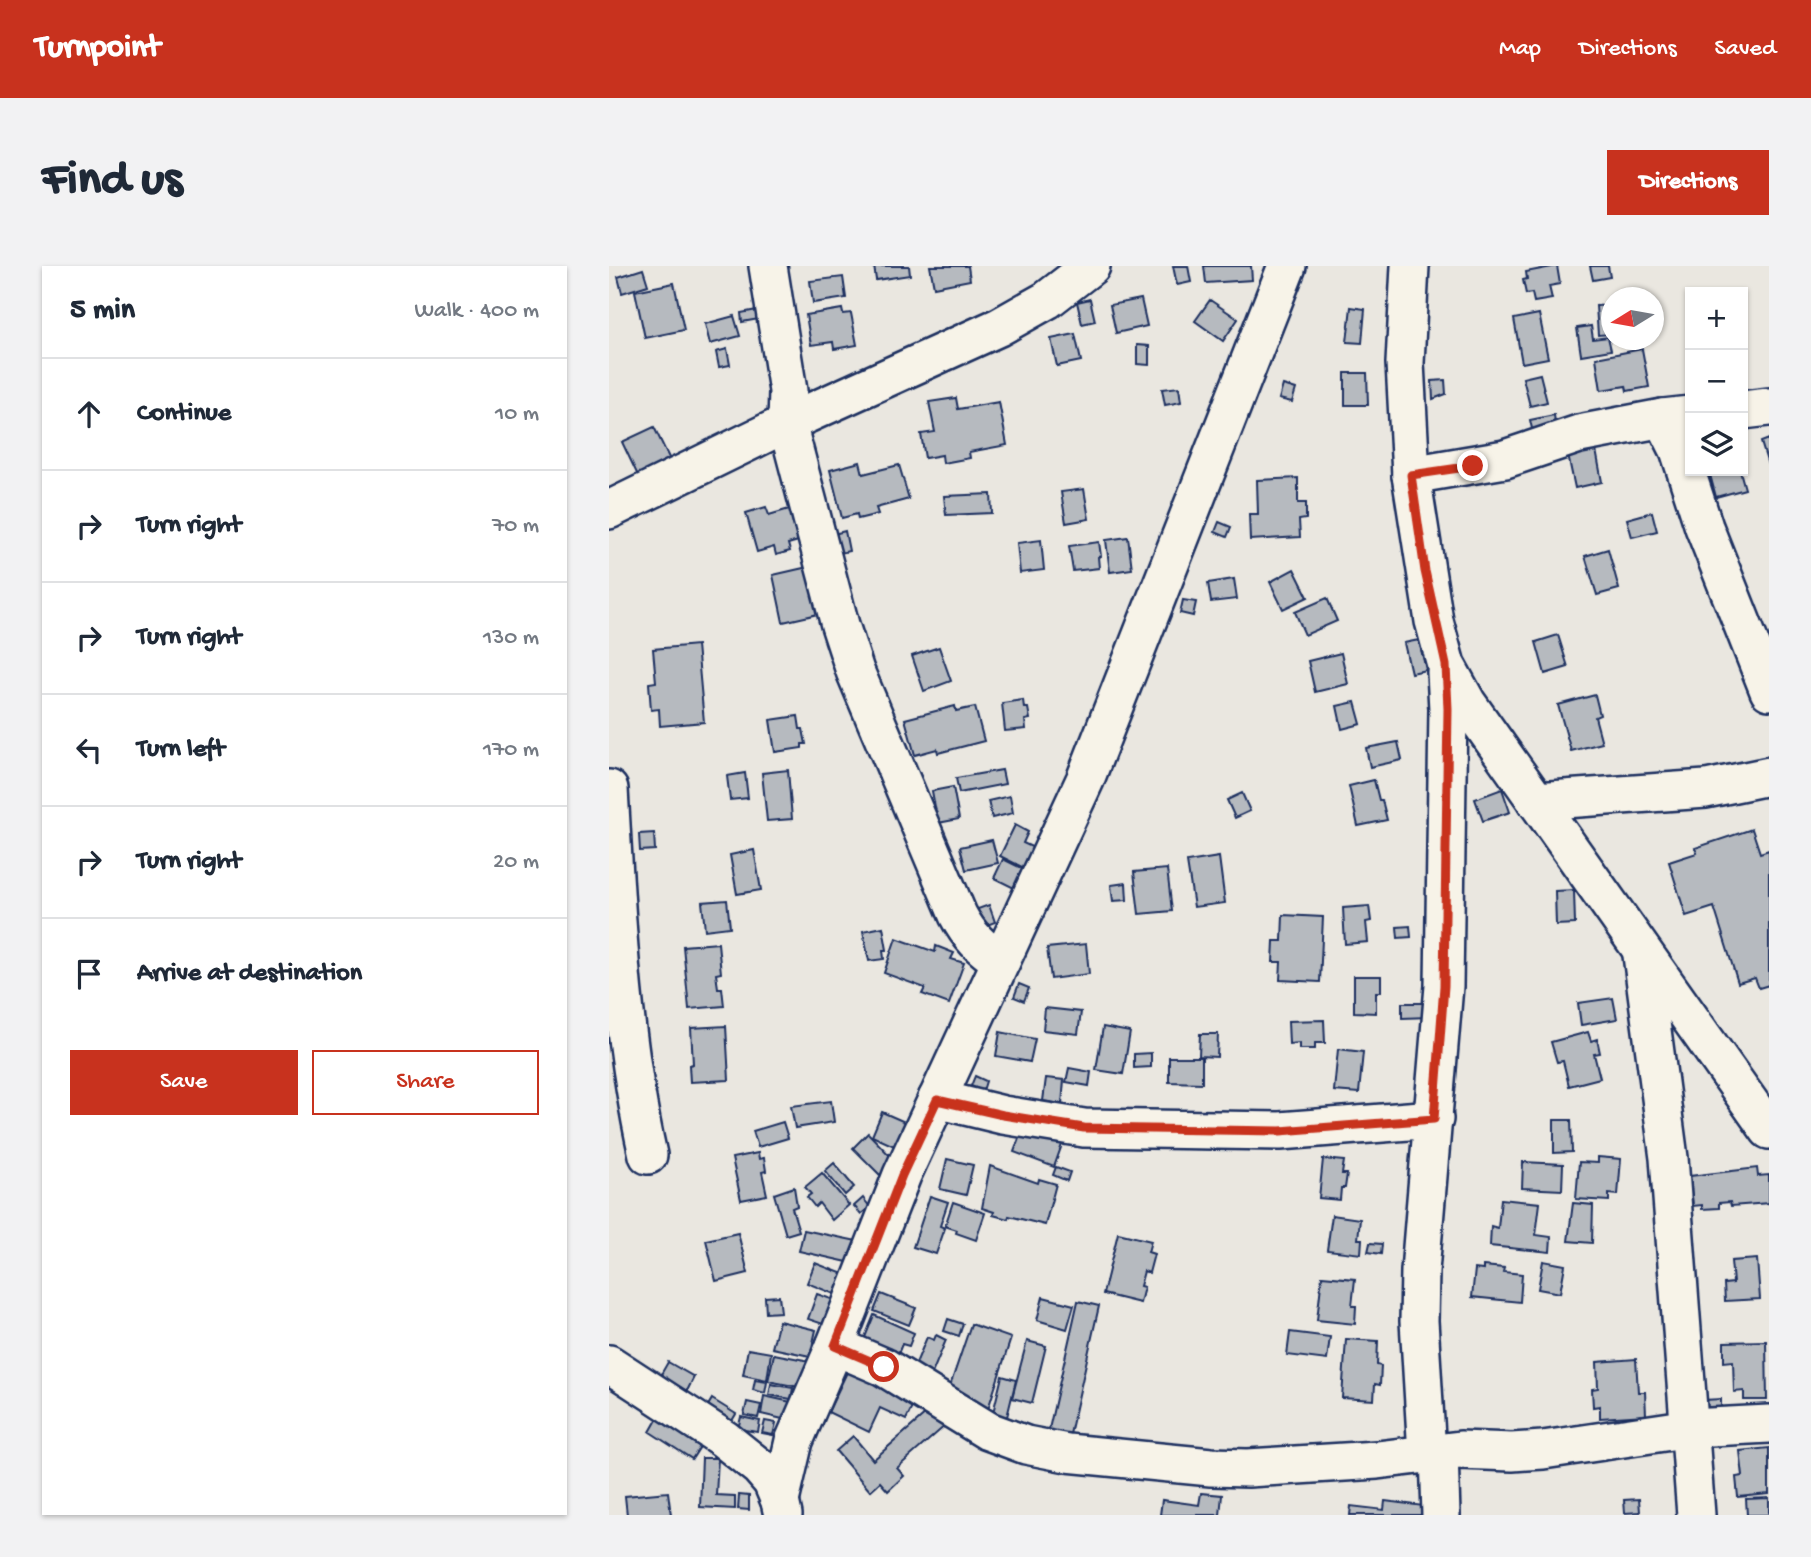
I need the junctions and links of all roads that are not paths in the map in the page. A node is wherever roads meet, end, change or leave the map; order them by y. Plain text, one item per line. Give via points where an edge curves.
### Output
1 (768, 266) edge
2 (1091, 266) edge
3 (1287, 266) edge
4 (1410, 266) edge
5 (1769, 407) edge
6 (1748, 409) edge
7 (1677, 417) edge
8 (787, 423) junction
9 (1411, 475) junction
10 (609, 510) edge
11 (1446, 665) junction
12 (1769, 691) edge
13 (1769, 776) edge
14 (609, 789) edge
15 (1536, 801) junction
16 (1641, 950) junction
17 (1001, 961) junction
18 (937, 1100) junction
19 (1434, 1119) junction
20 (1769, 1130) edge
21 (648, 1155) dead end
22 (835, 1346) junction
23 (609, 1364) edge
24 (1769, 1424) edge
25 (1691, 1427) junction
26 (1433, 1453) junction
27 (781, 1508) edge
28 (1441, 1515) edge
29 (1696, 1515) edge

1 - 8 street via 788,391
2 - 8 street via 1047,300 999,327
3 - 17 street via 1085,780
4 - 9 street via 1405,363
5 - 6 street
7 - 9 street via 1579,434 1505,459
7 - 12 street via 1679,450 1704,527
8 - 10 street
8 - 17 street via 855,671 958,915 980,947
9 - 11 street via 1425,571
11 - 15 street
11 - 19 street via 1444,986
13 - 15 street via 1706,789
14 - 21 street via 623,992
15 - 16 street
16 - 20 street
16 - 25 street via 1669,1158
17 - 18 street
18 - 19 street via 1084,1128 1280,1131
18 - 22 street
19 - 26 street via 1419,1321
22 - 26 street via 884,1367 988,1431 1026,1445 1223,1468
22 - 27 street via 794,1440
23 - 27 street via 724,1438 759,1467 772,1482
24 - 25 street
25 - 26 street via 1543,1450
25 - 29 street
26 - 28 street

